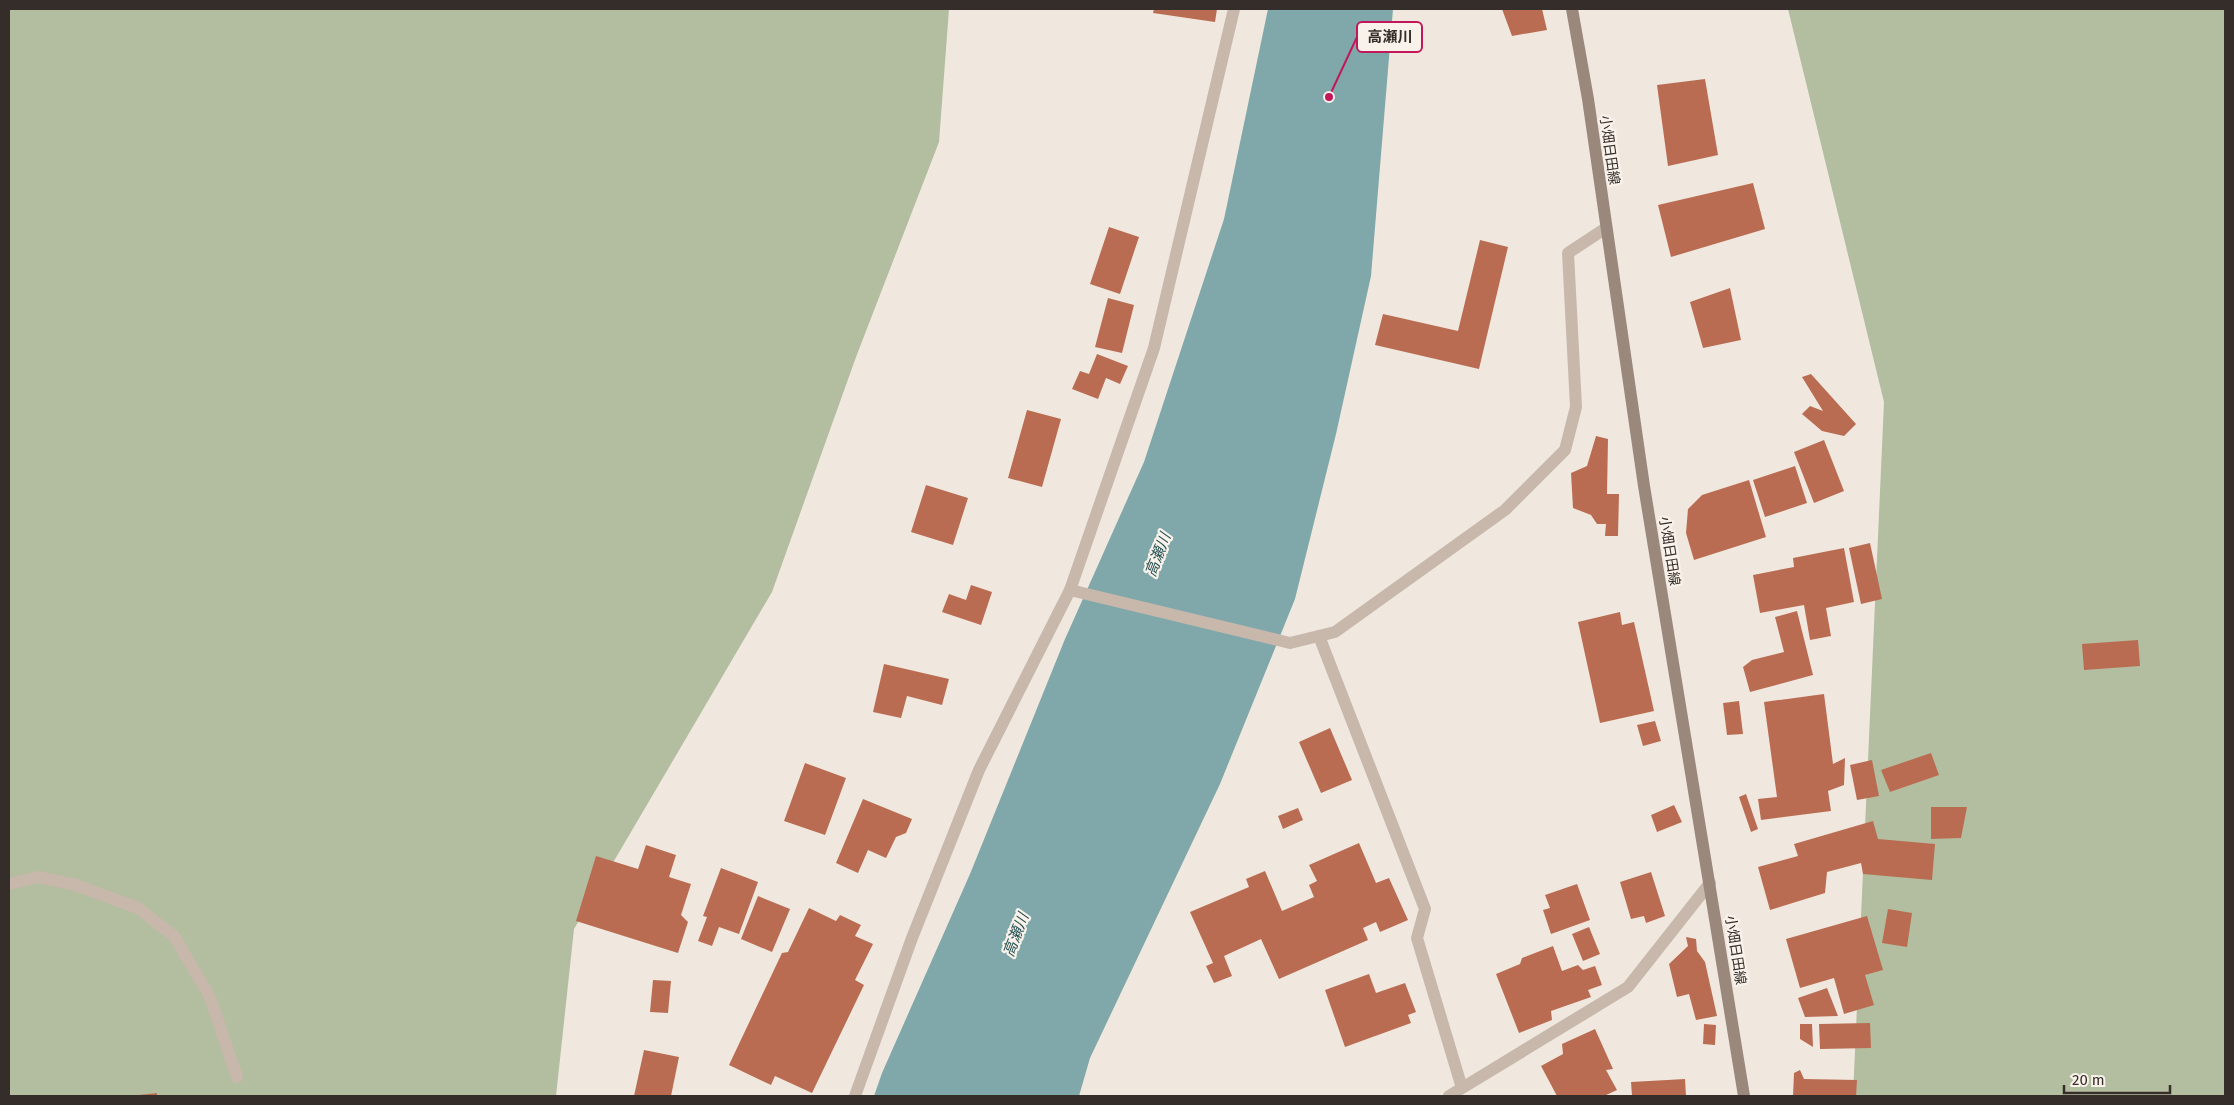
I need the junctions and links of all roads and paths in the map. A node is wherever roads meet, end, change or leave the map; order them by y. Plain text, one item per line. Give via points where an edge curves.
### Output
1 (1234, 9) edge
2 (1572, 9) edge
3 (1606, 228) junction
4 (1070, 590) junction
5 (1319, 636) junction
6 (1710, 883) junction
7 (9, 884) edge
8 (237, 1077) dead end
9 (1462, 1088) junction
10 (855, 1096) edge
11 (1449, 1096) edge
12 (1744, 1096) edge

1 - 4 street via 1154,348
2 - 3 main road, 小畑日田線
3 - 5 street via 1568,253 1576,406 1565,450 1505,510 1335,632
3 - 6 main road, 小畑日田線 via 1644,486
4 - 5 street via 1290,643
4 - 10 street via 979,770 912,938
5 - 9 street via 1426,909 1417,938
6 - 9 street via 1628,987
6 - 12 main road, 小畑日田線
7 - 8 street via 37,877 73,884 138,908 174,936 210,997
9 - 11 street

